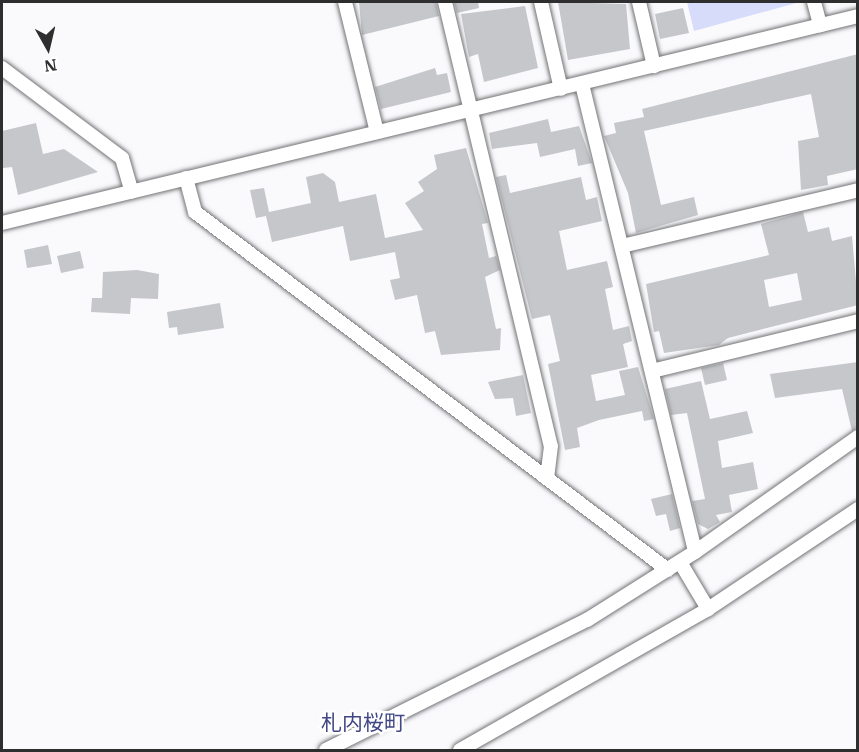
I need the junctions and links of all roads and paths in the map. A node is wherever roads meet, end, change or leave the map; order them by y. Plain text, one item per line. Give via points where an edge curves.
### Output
1 (345, 2) edge
2 (445, 2) edge
3 (541, 2) edge
4 (639, 2) edge
5 (814, 2) edge
6 (858, 16) edge
7 (820, 25) junction
8 (654, 66) junction
9 (2, 68) edge
10 (582, 84) junction
11 (561, 88) junction
12 (471, 110) junction
13 (377, 132) junction
14 (186, 178) junction
15 (858, 190) edge
16 (132, 192) junction
17 (2, 223) edge
18 (622, 246) junction
19 (858, 321) edge
20 (652, 371) junction
21 (858, 437) edge
22 (548, 479) junction
23 (858, 509) edge
24 (695, 552) junction
25 (674, 566) junction
26 (708, 609) junction
27 (326, 750) edge
28 (460, 750) edge

1 - 13 street
2 - 12 street
3 - 11 street
4 - 8 street
5 - 7 street
6 - 7 street
7 - 8 street
8 - 10 street
9 - 16 street via 122,158
10 - 11 street
10 - 18 street
11 - 12 street
12 - 13 street
12 - 22 street via 551,446
13 - 14 street
14 - 16 street
14 - 22 street via 195,212
15 - 18 street
16 - 17 street
18 - 20 street
19 - 20 street
20 - 24 street
21 - 24 street
22 - 25 street
23 - 26 street
24 - 25 street
25 - 26 street
25 - 27 street via 587,620
26 - 28 street

